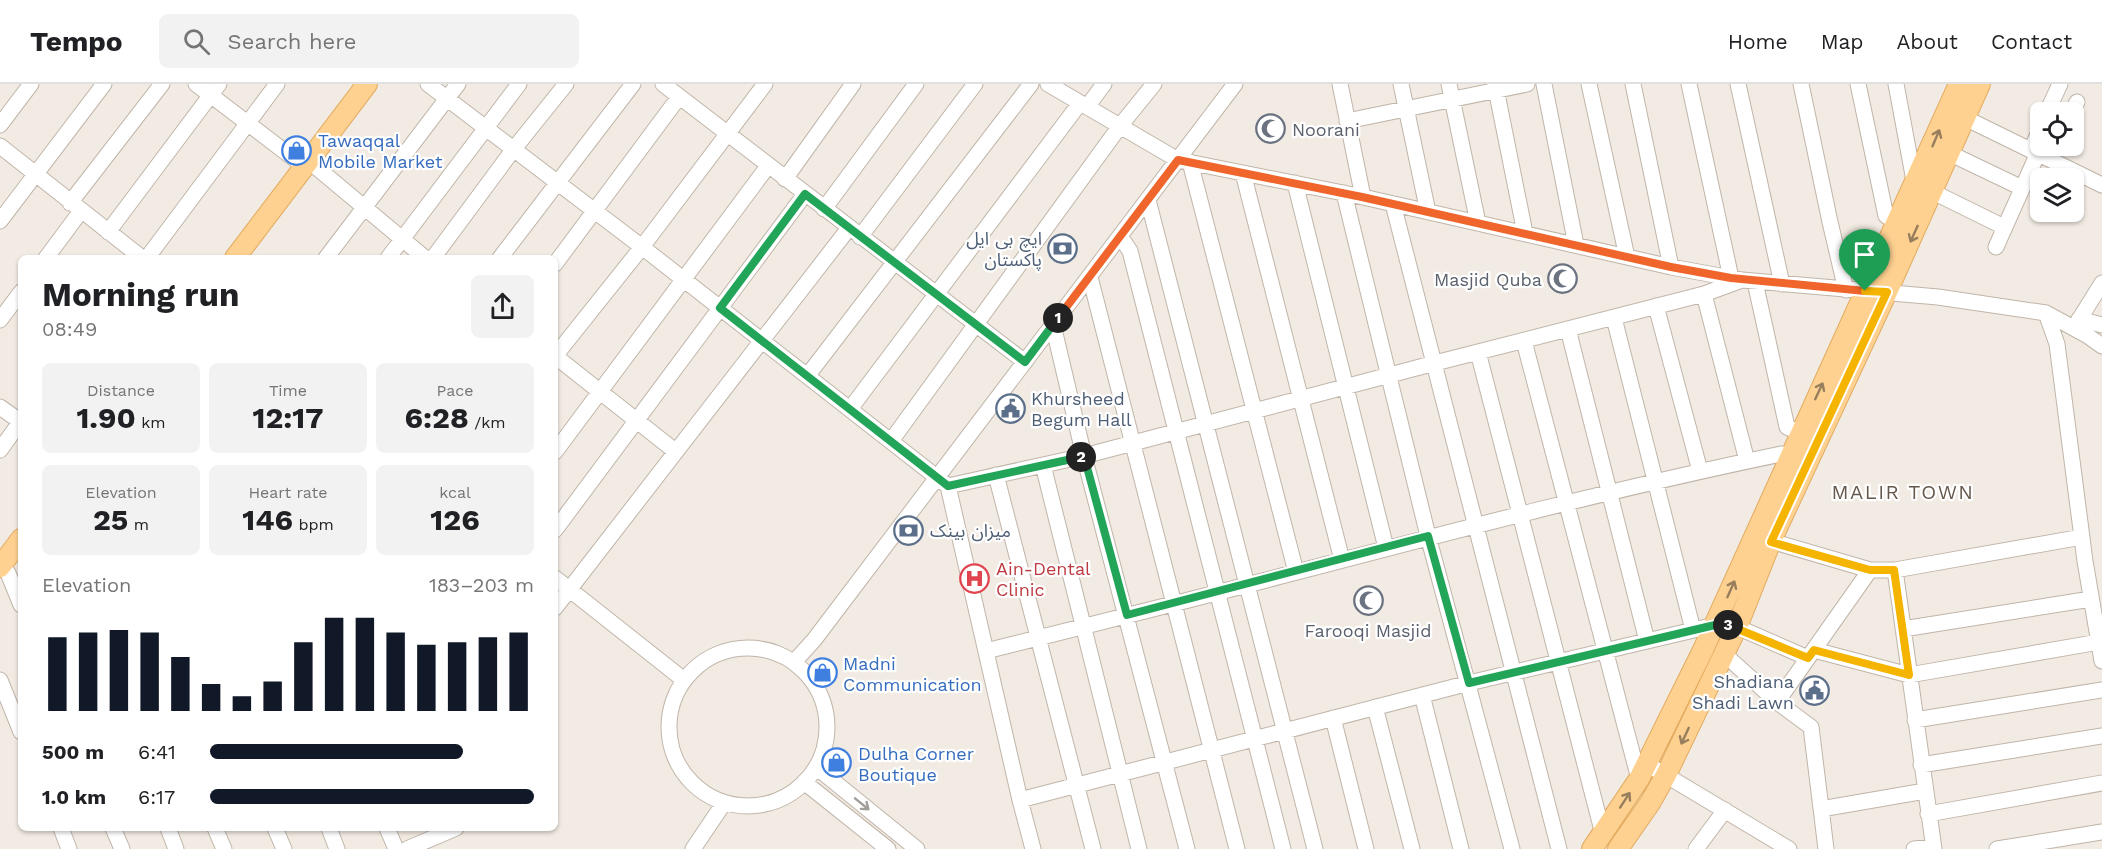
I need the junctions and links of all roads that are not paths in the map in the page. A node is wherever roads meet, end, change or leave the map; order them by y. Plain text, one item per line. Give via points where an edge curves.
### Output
1 (31, 84) edge
2 (104, 84) edge
3 (162, 84) edge
4 (196, 84) edge
5 (277, 84) edge
6 (367, 84) edge
7 (380, 84) edge
8 (428, 84) edge
9 (458, 84) edge
10 (519, 84) edge
11 (566, 84) edge
12 (633, 84) edge
13 (663, 84) edge
14 (765, 84) edge
15 (853, 84) edge
16 (916, 84) edge
17 (975, 84) edge
18 (1031, 84) edge
19 (1048, 84) edge
20 (1104, 84) edge
21 (1154, 84) edge
22 (1235, 84) edge
23 (1340, 84) edge
24 (1401, 84) edge
25 (1527, 84) edge
26 (1544, 84) edge
27 (1589, 84) edge
28 (1633, 84) edge
29 (1689, 84) edge
30 (1738, 84) edge
31 (1801, 84) edge
32 (1858, 84) edge
33 (1896, 84) edge
34 (1959, 84) edge
35 (1980, 84) edge
36 (2060, 84) edge
37 (1496, 87) edge
38 (215, 90) edge
39 (1450, 92) edge
40 (679, 97) junction
41 (447, 99) junction
42 (2052, 102) edge
43 (1084, 105) junction
44 (1406, 109) junction
45 (352, 112) junction
46 (1965, 118) junction
47 (1347, 121) junction
48 (248, 123) junction
49 (0, 125) edge
50 (1120, 126) junction
51 (485, 129) junction
52 (726, 134) junction
53 (0, 146) edge
54 (2030, 146) edge
55 (513, 150) junction
56 (1949, 153) junction
57 (2042, 156) edge
58 (2051, 156) edge
59 (1184, 161) junction
60 (768, 166) junction
61 (310, 167) junction
62 (1243, 173) junction
63 (35, 175) junction
64 (784, 178) junction
65 (557, 183) junction
66 (1295, 183) junction
67 (2102, 185) edge
68 (1924, 189) junction
69 (2022, 189) junction
70 (805, 194) junction
71 (1344, 194) junction
72 (1362, 197) junction
73 (1148, 200) junction
74 (1393, 204) junction
75 (76, 207) junction
76 (365, 207) junction
77 (824, 209) junction
78 (594, 211) junction
79 (1428, 212) junction
80 (0, 221) edge
81 (1897, 222) junction
82 (1478, 223) junction
83 (2004, 227) junction
84 (108, 232) junction
85 (855, 232) junction
86 (1525, 233) junction
87 (1120, 236) junction
88 (402, 239) junction
89 (1576, 245) junction
90 (642, 247) junction
91 (1996, 247) dead end
92 (48, 255) edge
93 (138, 255) edge
94 (149, 255) edge
95 (237, 255) edge
96 (250, 255) edge
97 (328, 255) edge
98 (390, 255) edge
99 (421, 255) edge
100 (436, 255) edge
101 (502, 255) edge
102 (1627, 257) junction
103 (558, 260) edge
104 (894, 263) junction
105 (1671, 267) junction
106 (1090, 277) junction
107 (684, 279) junction
108 (1742, 280) junction
109 (2102, 283) edge
110 (1782, 284) junction
111 (1856, 291) junction
112 (1887, 292) junction
113 (1704, 294) junction
114 (936, 295) junction
115 (18, 296) edge
116 (1656, 306) junction
117 (720, 308) junction
118 (2046, 313) junction
119 (1614, 318) junction
120 (0, 320) edge
121 (976, 324) junction
122 (2077, 324) junction
123 (1053, 325) junction
124 (2102, 325) edge
125 (1568, 329) junction
126 (761, 339) junction
127 (1524, 341) junction
128 (2102, 346) edge
129 (558, 352) edge
130 (1478, 352) junction
131 (558, 358) edge
132 (1025, 362) junction
133 (1435, 363) junction
134 (808, 375) junction
135 (1388, 375) junction
136 (1346, 387) junction
137 (600, 392) junction
138 (1301, 399) junction
139 (0, 407) edge
140 (850, 409) junction
141 (1255, 412) junction
142 (18, 420) edge
143 (637, 420) junction
144 (1206, 425) junction
145 (18, 426) edge
146 (1176, 432) junction
147 (1800, 433) junction
148 (891, 441) junction
149 (1131, 444) junction
150 (558, 448) edge
151 (0, 450) edge
152 (675, 451) junction
153 (1792, 455) junction
154 (1084, 456) junction
155 (1747, 461) junction
156 (1042, 465) junction
157 (1700, 471) junction
158 (996, 475) junction
159 (1654, 480) junction
160 (943, 482) junction
161 (1609, 492) junction
162 (1566, 502) junction
163 (1521, 513) junction
164 (1476, 525) junction
165 (558, 526) edge
166 (1428, 536) junction
167 (2082, 537) junction
168 (1771, 542) junction
169 (18, 545) edge
170 (1386, 548) junction
171 (18, 559) edge
172 (1342, 560) junction
173 (1870, 570) junction
174 (1894, 570) junction
175 (1296, 572) junction
176 (3, 574) edge
177 (558, 580) edge
178 (1248, 585) junction
179 (569, 589) junction
180 (1217, 592) junction
181 (2091, 599) junction
182 (18, 600) edge
183 (558, 604) edge
184 (1173, 604) junction
185 (1127, 615) junction
186 (1715, 625) junction
187 (1082, 627) junction
188 (1737, 627) junction
189 (1903, 629) junction
190 (1693, 630) junction
191 (1039, 638) junction
192 (1647, 641) junction
193 (2099, 642) junction
194 (986, 651) junction
195 (1605, 651) junction
196 (1723, 653) junction
197 (1811, 654) junction
198 (2102, 659) edge
199 (794, 662) junction
200 (1560, 662) junction
201 (1514, 672) junction
202 (1909, 675) junction
203 (0, 680) edge
204 (684, 680) junction
205 (1469, 683) junction
206 (2102, 690) edge
207 (1422, 695) junction
208 (1777, 702) junction
209 (1375, 707) junction
210 (1333, 718) junction
211 (1915, 720) junction
212 (18, 725) edge
213 (1286, 730) junction
214 (2102, 736) edge
215 (1254, 738) junction
216 (1210, 749) junction
217 (1164, 761) junction
218 (1921, 765) junction
219 (816, 767) junction
220 (1643, 771) junction
221 (1119, 773) junction
222 (1666, 775) junction
223 (804, 782) junction
224 (2102, 783) edge
225 (1077, 784) junction
226 (1925, 790) junction
227 (1020, 800) junction
228 (724, 803) junction
229 (1821, 809) junction
230 (1725, 810) junction
231 (1929, 814) junction
232 (62, 831) edge
233 (114, 831) edge
234 (169, 831) edge
235 (216, 831) edge
236 (276, 831) edge
237 (329, 831) edge
238 (388, 831) edge
239 (435, 832) edge
240 (2102, 832) edge
241 (1598, 841) edge
242 (1933, 848) edge
243 (69, 849) edge
244 (122, 849) edge
245 (176, 849) edge
246 (224, 849) edge
247 (284, 849) edge
248 (337, 849) edge
249 (396, 849) edge
250 (407, 849) edge
251 (693, 849) edge
252 (888, 849) edge
253 (917, 849) edge
254 (1033, 849) edge
255 (1094, 849) edge
256 (1139, 849) edge
257 (1187, 849) edge
258 (1236, 849) edge
259 (1282, 849) edge
260 (1315, 849) edge
261 (1365, 849) edge
262 (1412, 849) edge
263 (1461, 849) edge
264 (1512, 849) edge
265 (1559, 849) edge
266 (1618, 849) edge
267 (1696, 849) edge
268 (1789, 849) edge
269 (1826, 849) edge
270 (1914, 849) edge
271 (1998, 849) edge

1 - 49 street
2 - 63 street
3 - 75 street
4 - 38 street
5 - 48 street
6 - 45 main road
7 - 45 main road
8 - 41 street
9 - 41 street
10 - 51 street
11 - 55 street
12 - 65 street
13 - 40 street
14 - 52 street
15 - 64 street
16 - 77 street
17 - 85 street
18 - 104 street
19 - 43 street
20 - 43 street
21 - 50 street
22 - 59 street
23 - 47 street
24 - 44 street
25 - 37 street
26 - 89 street
27 - 102 street
28 - 105 street
29 - 108 street
30 - 110 street
31 - 111 street
32 - 81 street via 1886,216
33 - 68 street
68 -> 34 main road
35 - 46 main road
36 - 42 street
37 - 39 street
37 - 86 street
38 - 48 street
38 - 84 street
39 - 44 street
39 - 82 street
40 - 52 street
40 - 78 street
41 - 51 street
41 - 76 street
43 - 50 street
43 - 114 street
44 - 47 street
44 - 79 street
45 - 61 main road
46 - 54 street
46 - 56 main road
47 - 72 street
48 - 61 street
48 - 94 street
50 - 59 street
50 - 121 street
51 - 55 street
51 - 88 street
52 - 60 street
52 - 90 street
53 - 63 street
55 - 65 street
55 - 100 street
56 - 68 main road
56 - 69 street
57 - 69 street
58 - 67 street
59 - 62 street
59 - 73 street
59 - 141 street
60 - 64 street
60 - 107 street
61 - 76 street
61 - 95 main road
61 - 96 main road
62 - 66 street
62 - 138 street
63 - 75 street
63 - 80 street
64 - 70 street
65 - 78 street
65 - 101 street
66 - 71 street
66 - 136 street
68 - 81 main road
68 - 83 street
68 -> 112 main road
69 - 83 street
70 - 77 street
70 - 117 street
71 - 72 street
71 - 135 street
72 - 74 street
73 - 87 street
73 - 144 street
74 - 79 street
74 - 133 street
75 - 84 street
75 - 92 street
76 - 88 street
76 - 97 street
77 - 85 street
78 - 90 street
78 - 103 street
79 - 82 street
81 - 111 main road
82 - 86 street
83 - 91 street
84 - 93 street
85 - 104 street
85 - 126 street
86 - 89 street
87 - 106 street
87 - 146 street via 1130,251
88 - 98 street
88 - 99 street
89 - 102 street
90 - 107 street
90 - 129 street
102 - 105 street
104 - 114 street
104 - 134 street
105 - 108 street
106 - 123 street
106 - 149 street
107 - 117 street
107 - 137 street
108 - 110 street
108 - 113 street
108 - 147 street via 1787,427
109 - 122 street
110 - 111 street
111 - 112 street
147 -> 111 main road
112 - 118 street
112 - 168 main road
113 - 116 street
113 - 155 street
114 - 121 street
114 - 140 street
115 - 120 street
116 - 119 street
116 - 157 street
117 - 126 street
117 - 143 street
118 - 122 street
118 - 167 street via 2057,344
119 - 125 street
119 - 159 street
121 - 132 street
121 - 148 street
122 - 124 street
122 - 128 street
123 - 132 street
123 - 154 street
125 - 127 street
125 - 161 street
126 - 134 street
126 - 152 street
127 - 130 street
127 - 162 street
130 - 133 street
130 - 163 street
131 - 137 street
132 - 160 street
133 - 135 street
133 - 164 street
134 - 140 street
135 - 136 street
135 - 166 street
136 - 138 street
136 - 170 street
137 - 143 street
137 - 150 street
138 - 141 street
138 - 172 street
139 - 142 street
140 - 148 street
141 - 144 street
141 - 175 street
143 - 152 street
143 - 165 street
144 - 146 street
144 - 178 street
145 - 151 street
146 - 149 street
146 - 180 street
147 - 153 main road
148 - 160 street
149 - 154 street
149 - 184 street
152 - 179 street
153 - 155 street
186 -> 153 main road
154 - 156 street
154 - 185 street
155 - 157 street
156 - 158 street
156 - 187 street
157 - 159 street
158 - 160 street
158 - 191 street
159 - 161 street
159 - 190 street
160 - 194 street
160 - 199 street
161 - 162 street
161 - 192 street
162 - 163 street
162 - 195 street
163 - 164 street
163 - 200 street
164 - 166 street
164 - 201 street
166 - 170 street
166 - 205 street
167 - 174 street
167 - 181 street
168 - 173 street
168 - 188 main road
169 - 176 main road
170 - 172 street
171 - 176 main road
172 - 175 street
173 - 174 street
173 - 197 street
174 - 189 street
175 - 178 street
176 - 182 street
177 - 179 street
178 - 180 street
178 - 213 street
179 - 183 street
179 - 204 street
180 - 184 street
180 - 215 street
181 - 189 street
181 - 193 street
184 - 185 street
184 - 216 street
185 - 187 street
185 - 217 street
186 - 188 street
186 - 190 street
186 - 220 main road
187 - 191 street
187 - 221 street
188 - 196 main road
188 - 197 street
189 - 202 street
190 - 192 street
191 - 194 street
191 - 225 street
192 - 195 street
193 - 198 street
193 - 202 street
194 - 227 street
195 - 200 street
195 - 220 street
196 - 208 street
196 -> 222 main road
197 - 202 street
197 - 208 street
199 - 204 street via 772,651 747,647 722,651 700,663
199 - 219 street via 822,696 827,717 827,739
200 - 201 street
200 - 241 street
201 - 205 street
201 - 265 street
202 - 211 street
203 - 212 street
204 - 228 street via 671,703 668,728 672,752 684,774 702,792
205 - 207 street
205 - 264 street
206 - 211 street
207 - 209 street
207 - 263 street
208 - 229 street via 1811,727
209 - 210 street
209 - 262 street
210 - 213 street
210 - 261 street
211 - 218 street
213 - 215 street
213 - 260 street
214 - 218 street
215 - 216 street
215 - 259 street
216 - 217 street
216 - 258 street
217 - 221 street
217 - 257 street
218 - 226 street
219 - 223 street
219 -> 253 street
220 - 222 street
241 -> 220 main road
221 - 225 street
221 - 256 street
222 - 230 street
222 - 266 main road
223 - 228 street via 791,794 770,803
223 - 252 street
224 - 231 street
225 - 227 street
225 - 255 street
226 - 229 street
226 - 231 street
227 - 254 street
228 - 251 street
229 - 269 street
230 - 267 street
230 - 268 street
231 - 242 street
232 - 243 street
233 - 244 street
234 - 245 street
235 - 246 street
236 - 247 street
237 - 248 street
238 - 249 street
239 - 250 street
240 - 271 street
242 - 270 street

